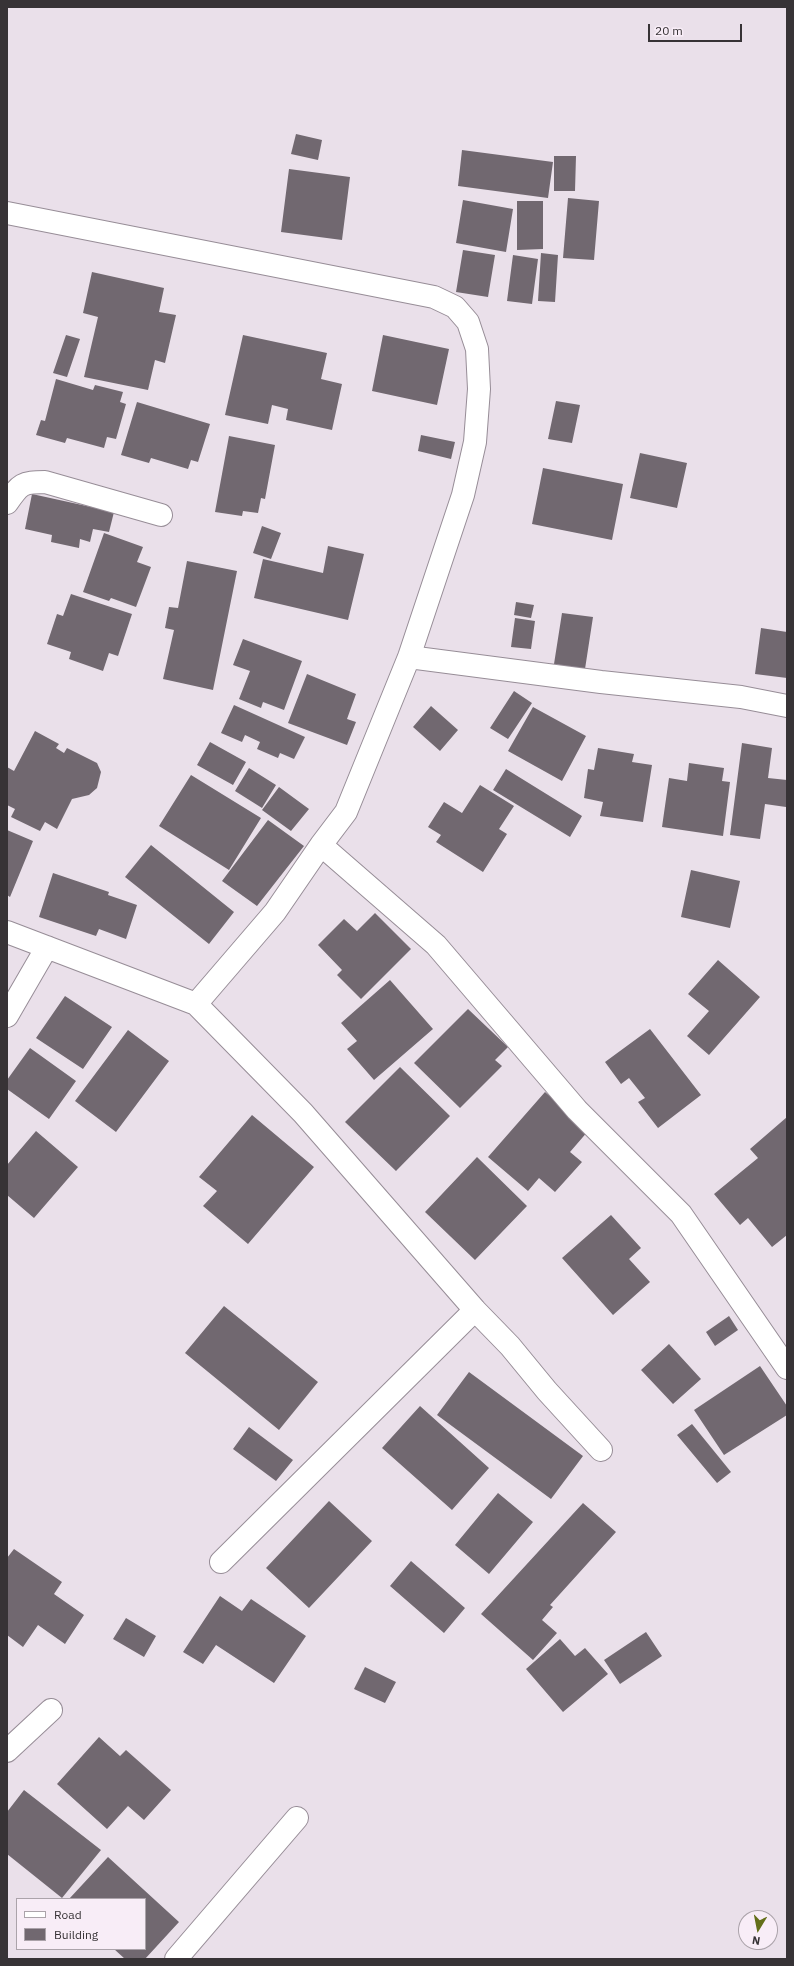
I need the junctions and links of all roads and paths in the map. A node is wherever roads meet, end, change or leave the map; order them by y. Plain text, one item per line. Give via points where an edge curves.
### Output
1 (7, 213) edge
2 (7, 503) edge
3 (161, 515) dead end
4 (409, 656) junction
5 (787, 706) edge
6 (321, 845) junction
7 (7, 932) edge
8 (47, 947) junction
9 (196, 1004) junction
10 (7, 1016) edge
11 (475, 1310) junction
12 (787, 1368) edge
13 (600, 1450) dead end
14 (221, 1562) dead end
15 (51, 1710) dead end
16 (7, 1751) edge
17 (298, 1818) dead end
18 (176, 1959) edge

1 - 4 street via 434,297 455,307 468,322 477,349 479,389 475,442 463,496
2 - 3 street via 17,489 28,482 45,482
4 - 5 street via 601,682 741,697
4 - 6 street via 346,812
6 - 9 street via 275,912
6 - 12 street via 436,945 577,1110 681,1214
7 - 8 street
8 - 9 street
8 - 10 street
9 - 11 street via 308,1119
11 - 13 street via 510,1346 546,1391
11 - 14 street
15 - 16 street
17 - 18 street

